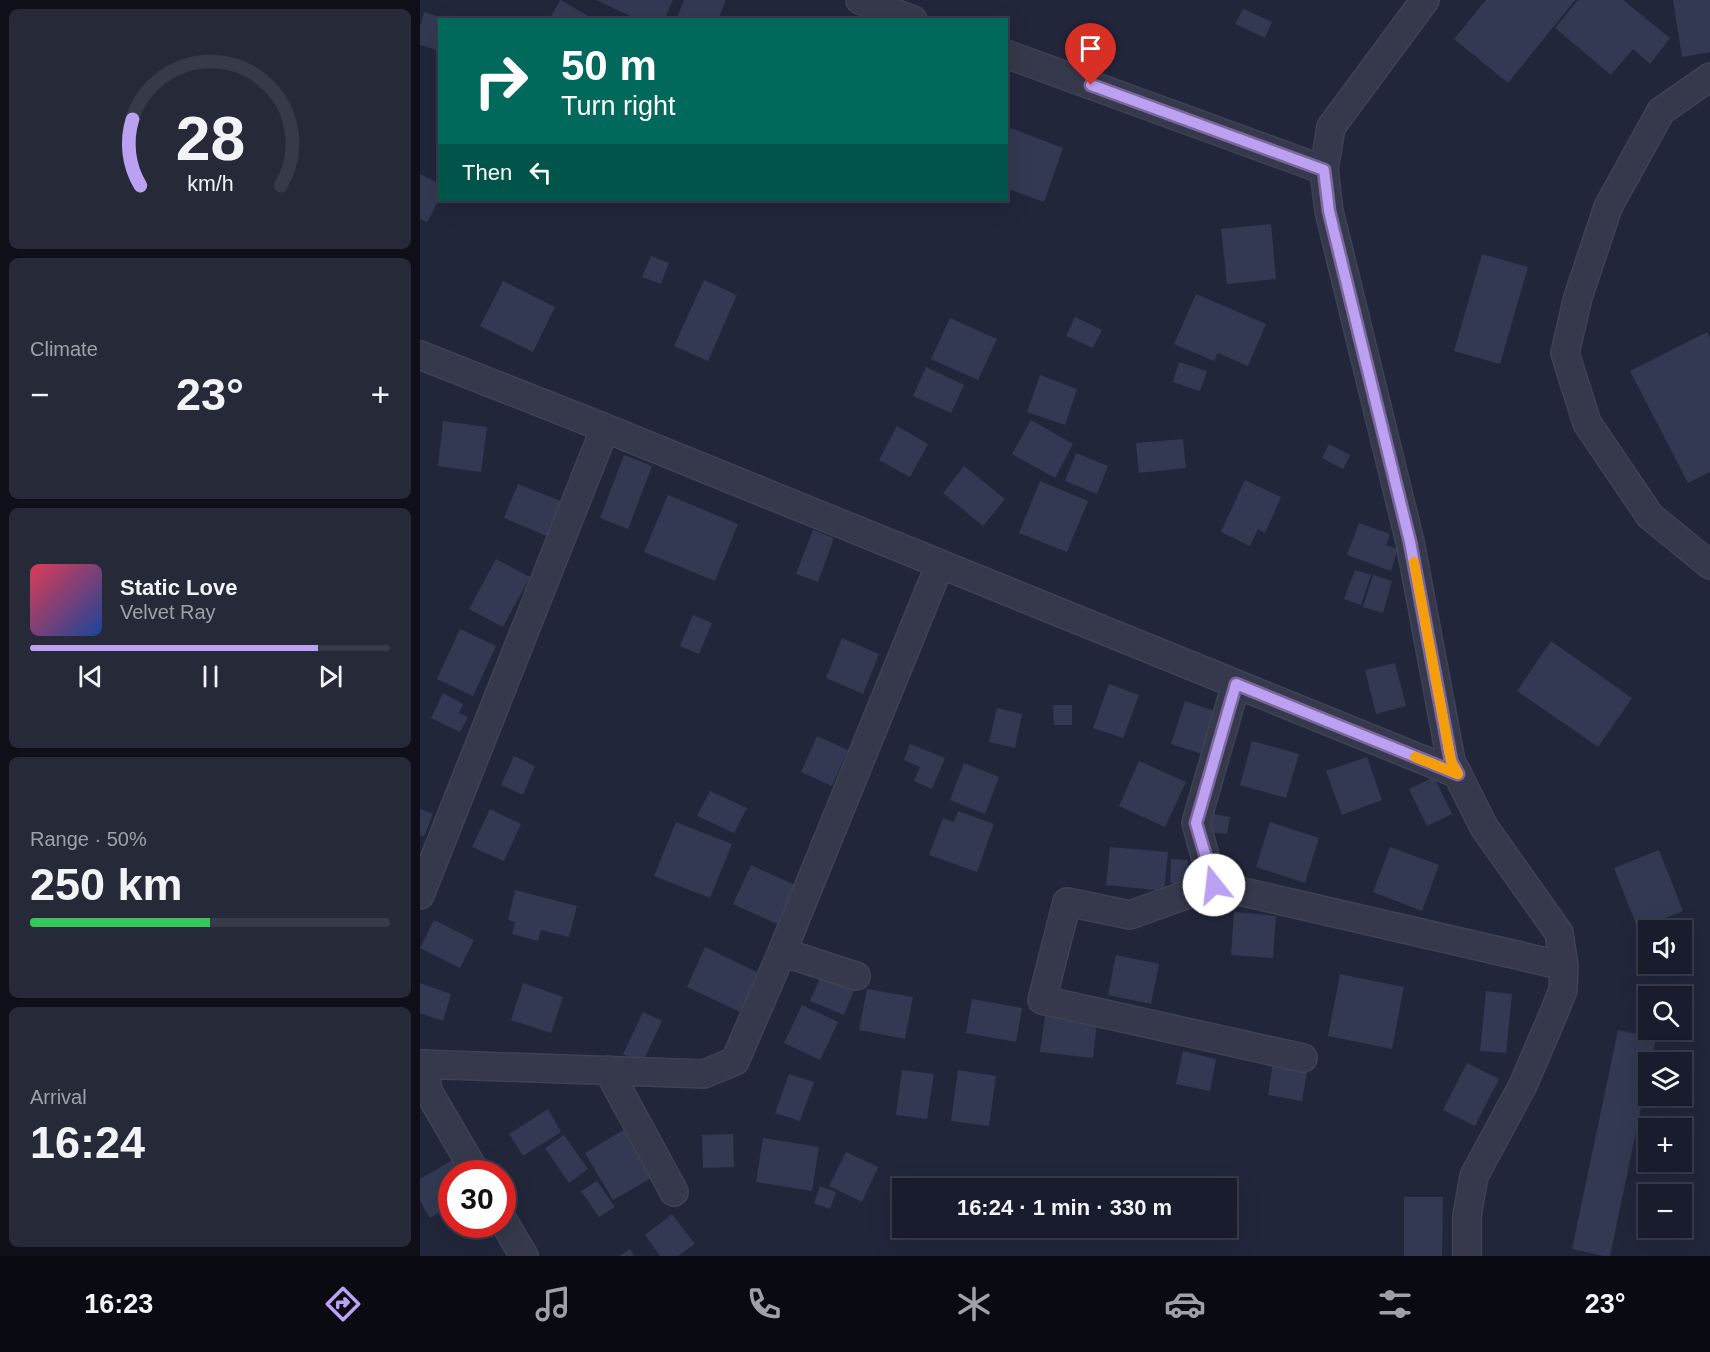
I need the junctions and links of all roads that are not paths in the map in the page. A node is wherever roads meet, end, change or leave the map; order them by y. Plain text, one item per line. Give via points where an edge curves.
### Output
1 (860, 0) edge
2 (1425, 0) edge
3 (908, 18) edge
4 (1008, 55) edge
5 (1710, 77) edge
6 (1324, 170) junction
7 (420, 355) edge
8 (605, 428) junction
9 (940, 564) junction
10 (1710, 565) edge
11 (1236, 684) junction
12 (1458, 774) junction
13 (1214, 885) junction
14 (420, 895) edge
15 (782, 952) junction
16 (1563, 966) junction
17 (856, 976) dead end
18 (1303, 1058) dead end
19 (422, 1064) edge
20 (608, 1071) junction
21 (468, 1160) edge
22 (674, 1192) dead end
23 (514, 1238) edge
24 (524, 1256) edge
25 (1467, 1256) edge

1 - 3 street
2 - 6 street via 1331,127
4 - 6 street
5 - 10 street via 1661,111 1608,207 1578,297 1566,353 1587,423 1650,516
6 - 12 street via 1329,211 1410,542 1451,761
7 - 8 street
8 - 9 street
8 - 14 street
9 - 11 street
9 - 15 street
11 - 12 street
11 - 13 street via 1196,823
12 - 16 street via 1484,827 1559,933
13 - 16 street
13 - 18 street via 1130,915 1067,902 1041,1000
15 - 17 street
15 - 20 street via 735,1061 704,1074
16 - 25 street via 1563,990 1553,1015 1523,1085 1474,1176 1467,1216
19 - 20 street
19 - 21 street via 428,1091
20 - 22 street
23 - 24 street

